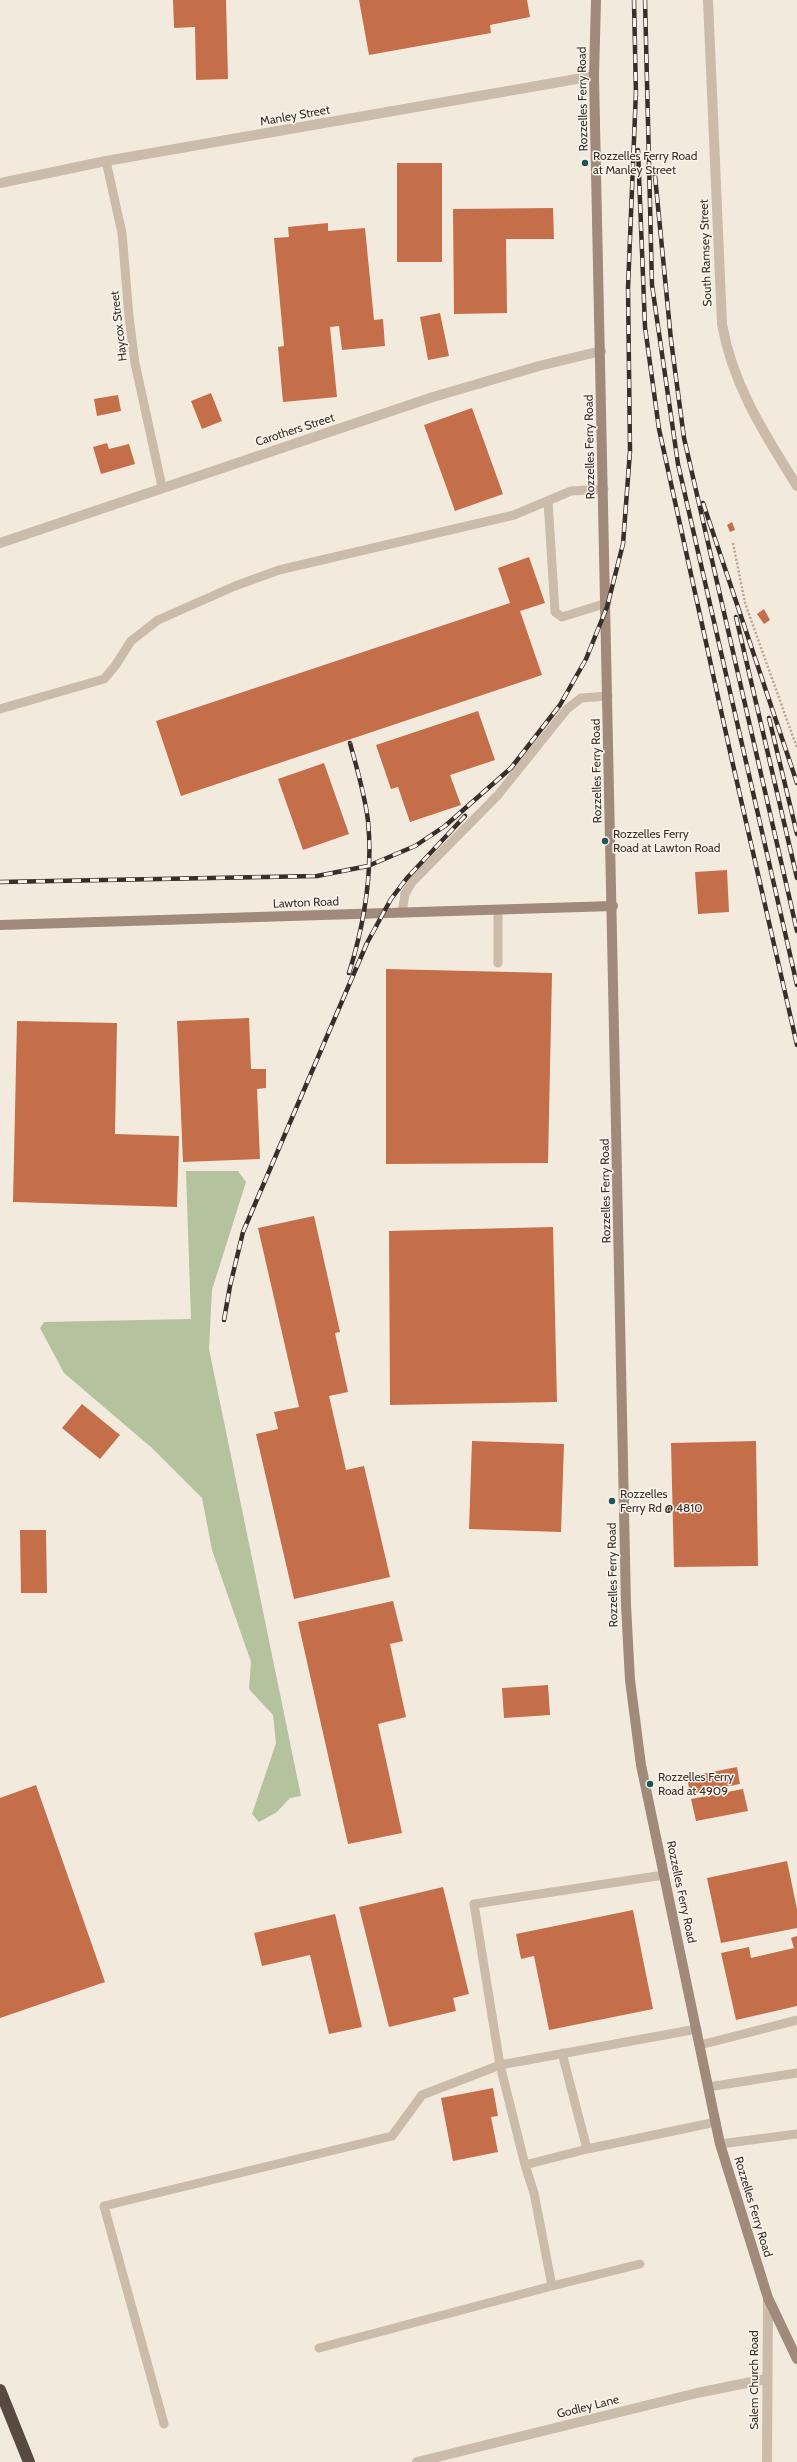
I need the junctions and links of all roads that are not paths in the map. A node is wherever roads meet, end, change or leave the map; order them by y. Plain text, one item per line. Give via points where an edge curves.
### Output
1 (596, 0) edge
2 (708, 0) edge
3 (594, 76) junction
4 (106, 161) junction
5 (0, 183) edge
6 (601, 351) junction
7 (797, 486) edge
8 (162, 487) junction
9 (604, 489) junction
10 (548, 501) junction
11 (0, 544) edge
12 (607, 603) junction
13 (608, 696) junction
14 (0, 709) edge
15 (613, 906) junction
16 (498, 910) junction
17 (402, 913) junction
18 (0, 925) edge
19 (498, 963) dead end
20 (664, 1875) junction
21 (797, 2020) edge
22 (697, 2029) junction
23 (700, 2045) junction
24 (562, 2053) junction
25 (500, 2065) junction
26 (797, 2074) edge
27 (708, 2087) junction
28 (716, 2122) junction
29 (797, 2134) edge
30 (720, 2144) junction
31 (587, 2149) junction
32 (525, 2165) junction
33 (640, 2264) dead end
34 (552, 2286) junction
35 (768, 2298) junction
36 (319, 2348) dead end
37 (797, 2359) edge
38 (766, 2379) junction
39 (0, 2390) edge
40 (164, 2424) dead end
41 (29, 2462) edge
42 (417, 2462) edge
43 (767, 2462) edge

1 - 3 street, Rozzelles Ferry Road
2 - 7 street, South Ramsey Street via 722,324 726,346 736,379 747,402
3 - 4 street, Manley Street
3 - 6 street, Rozzelles Ferry Road
4 - 5 street, Manley Street
4 - 8 lane, Haycox Street via 122,233 135,363
6 - 8 street, Carothers Street via 433,397
6 - 9 street, Rozzelles Ferry Road
8 - 11 street, Carothers Street
9 - 10 lane via 571,491
9 - 12 street, Rozzelles Ferry Road
10 - 12 lane via 555,612 562,617
10 - 14 lane via 514,515 279,570 235,586 158,620 130,641 104,679
12 - 13 street, Rozzelles Ferry Road
13 - 15 street, Rozzelles Ferry Road
13 - 17 lane via 581,698 567,709 498,795 412,882 405,894
15 - 16 street, Lawton Road
15 - 20 street, Rozzelles Ferry Road via 626,1605 630,1680 641,1766
16 - 17 street, Lawton Road
16 - 19 lane
17 - 18 street, Lawton Road
20 - 22 street, Rozzelles Ferry Road
20 - 25 lane via 474,1904
21 - 23 lane
22 - 23 street, Rozzelles Ferry Road
22 - 24 lane
23 - 27 street, Rozzelles Ferry Road
24 - 25 lane
24 - 31 lane
25 - 32 lane
25 - 40 lane via 422,2095 392,2136 104,2206
26 - 27 lane
27 - 28 street, Rozzelles Ferry Road
28 - 30 street, Rozzelles Ferry Road
28 - 31 lane
29 - 30 lane
30 - 35 street, Rozzelles Ferry Road
31 - 32 lane
32 - 34 lane via 534,2193
33 - 34 lane
34 - 36 lane
35 - 37 street, Rozzelles Ferry Road
35 - 38 street, Salem Church Road
38 - 42 street, Godley Lane via 697,2393
38 - 43 street, Salem Church Road
39 - 41 highway

